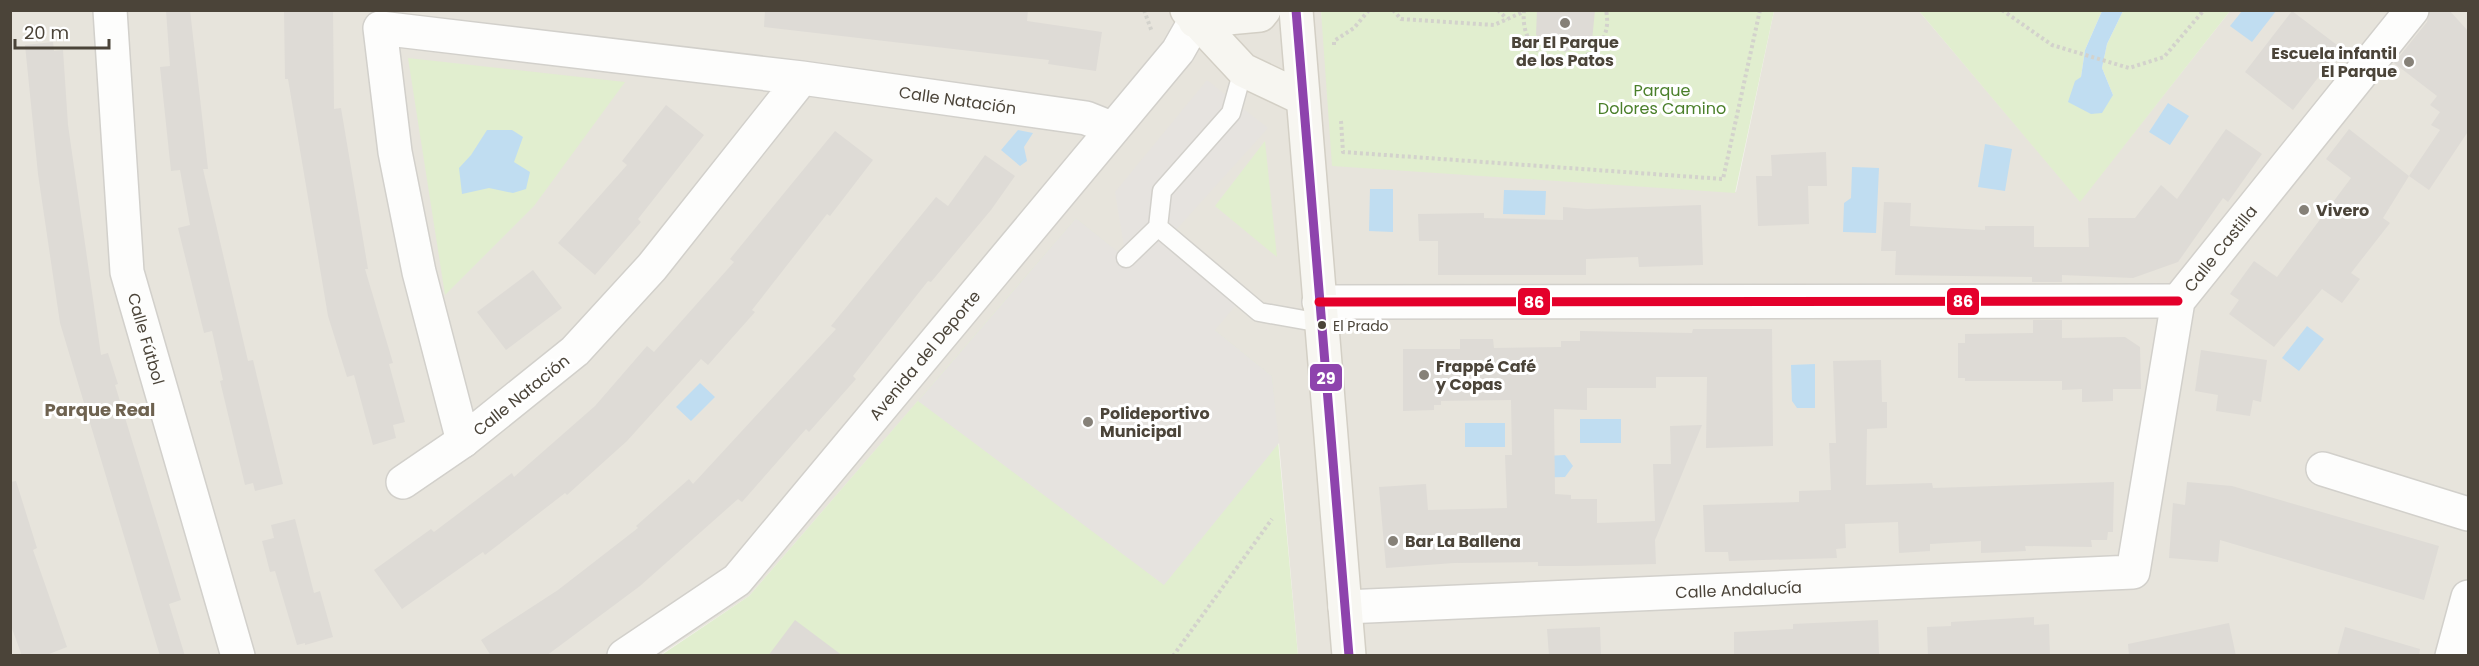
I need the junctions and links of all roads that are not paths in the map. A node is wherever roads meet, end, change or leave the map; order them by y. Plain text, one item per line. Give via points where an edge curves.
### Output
1 (110, 10) edge
2 (1264, 10) edge
3 (1296, 10) edge
4 (2412, 10) edge
5 (1191, 16) edge
6 (380, 19) edge
7 (1243, 70) junction
8 (802, 78) junction
9 (1302, 98) junction
10 (1111, 128) junction
11 (1158, 227) junction
12 (1126, 258) dead end
13 (2178, 301) junction
14 (1320, 313) junction
15 (463, 441) junction
16 (2322, 469) dead end
17 (403, 482) dead end
18 (2469, 514) edge
19 (2133, 572) joint
20 (2469, 597) edge
21 (1345, 607) junction
22 (238, 656) edge
23 (624, 656) edge
24 (1349, 656) edge
25 (2452, 656) edge

1 - 22 street, Calle Fútbol via 127,272
2 - 5 main road via 1260,15
3 - 9 main road
4 - 13 street, Calle Castilla
5 - 7 main road
5 - 10 street, Avenida del Deporte via 1178,51
6 - 8 street, Calle Natación
6 - 15 street, Calle Natación via 395,152 417,262
7 - 9 main road
7 - 11 lane via 1231,113 1162,191
8 - 10 street, Calle Natación via 1086,118
8 - 15 street, Calle Natación via 652,267 575,351
9 - 14 main road
10 - 23 street, Avenida del Deporte via 737,580
11 - 12 lane
11 - 14 lane via 1259,312
13 - 14 street
13 - 19 street, Calle Castilla
14 - 21 main road
15 - 17 street
16 - 18 street
19 - 21 street, Calle Andalucía
20 - 25 street
21 - 24 main road

